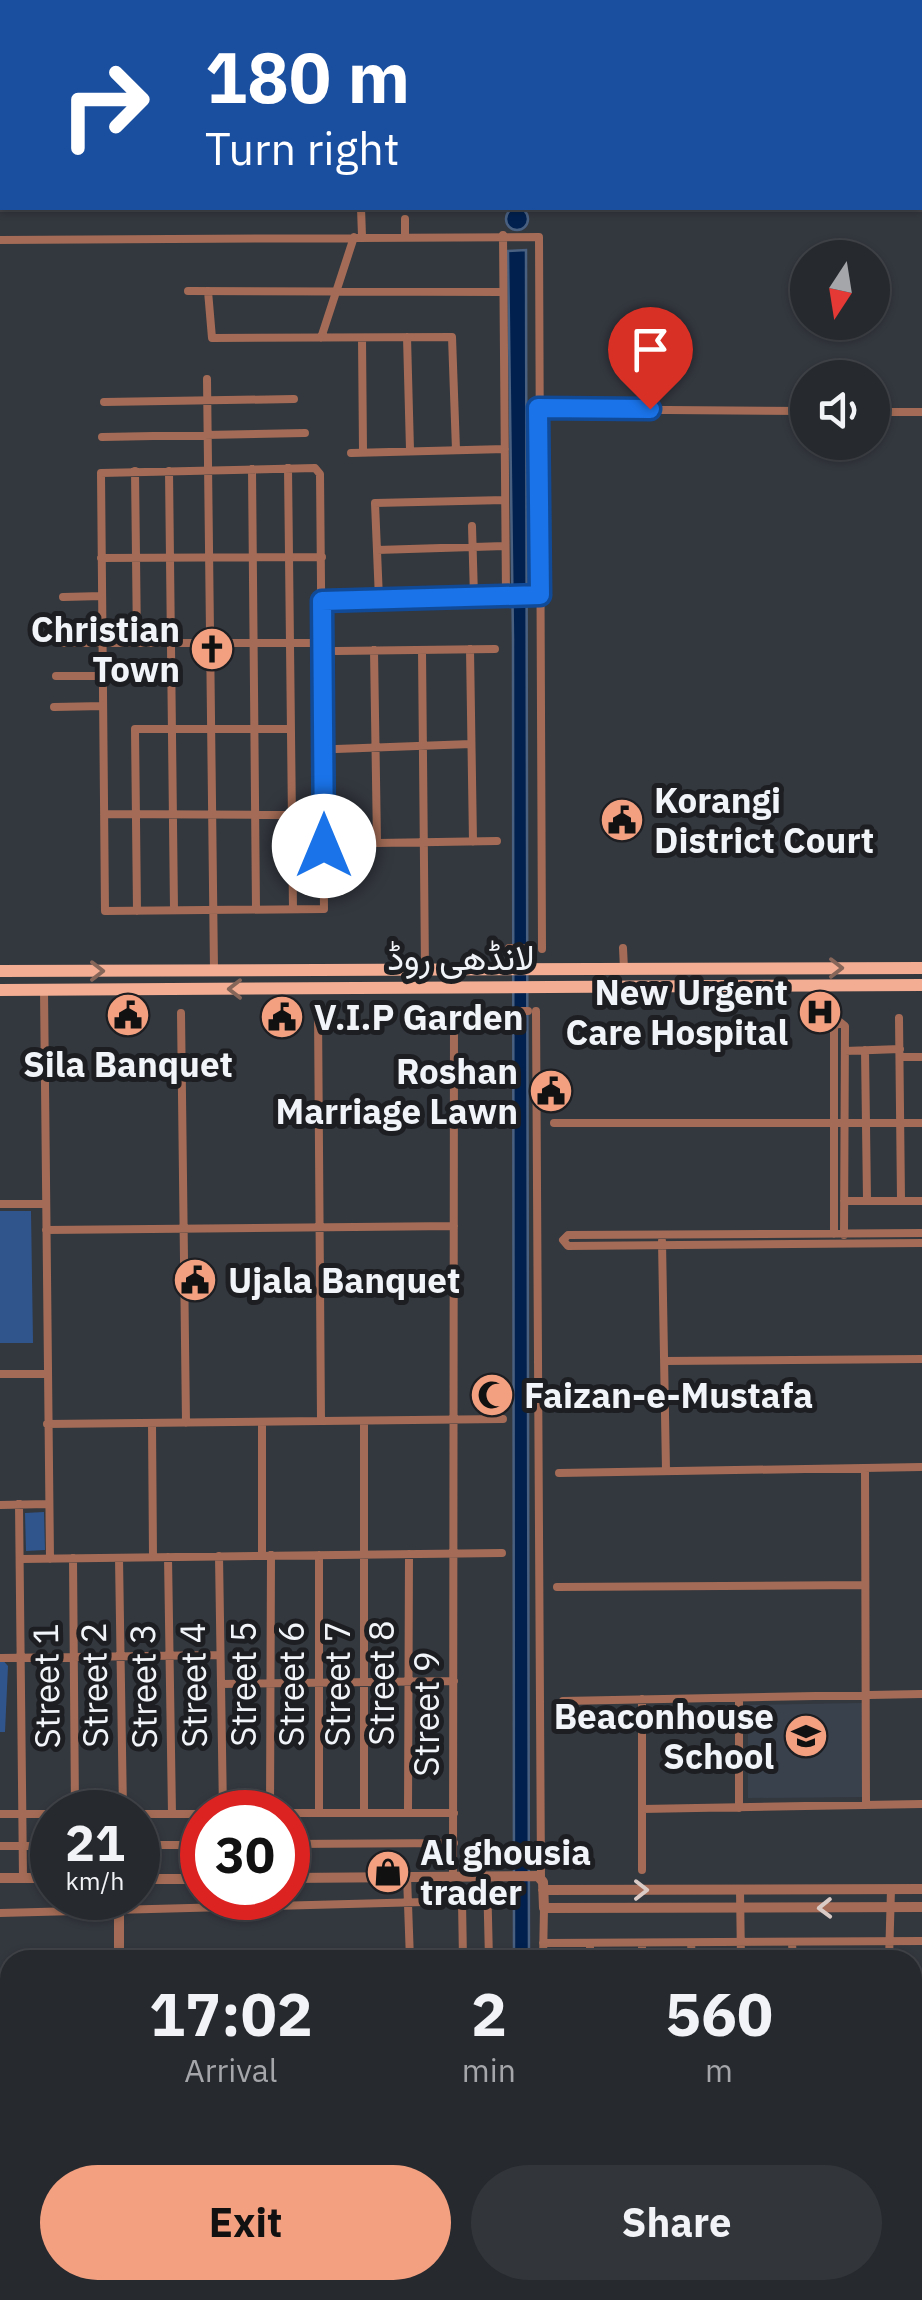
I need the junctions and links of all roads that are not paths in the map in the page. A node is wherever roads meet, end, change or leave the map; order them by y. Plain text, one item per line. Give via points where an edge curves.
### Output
1 (361, 210) edge
2 (404, 220) dead end
3 (504, 235) junction
4 (404, 236) junction
5 (358, 237) junction
6 (0, 240) edge
7 (337, 290) junction
8 (208, 291) junction
9 (188, 292) dead end
10 (504, 292) junction
11 (407, 337) junction
12 (321, 338) junction
13 (362, 338) junction
14 (207, 378) dead end
15 (294, 399) dead end
16 (207, 400) junction
17 (104, 402) dead end
18 (538, 408) junction
19 (790, 411) edge
20 (890, 412) edge
21 (922, 412) edge
22 (305, 433) dead end
23 (208, 436) junction
24 (102, 438) dead end
25 (505, 449) junction
26 (410, 450) junction
27 (456, 450) junction
28 (351, 452) dead end
29 (363, 452) junction
30 (288, 468) junction
31 (252, 469) junction
32 (208, 470) junction
33 (135, 471) junction
34 (169, 471) junction
35 (505, 500) junction
36 (472, 526) dead end
37 (505, 546) junction
38 (472, 547) junction
39 (377, 550) junction
40 (290, 557) junction
41 (322, 557) junction
42 (101, 558) junction
43 (136, 558) junction
44 (170, 558) junction
45 (209, 558) junction
46 (254, 558) junction
47 (540, 595) junction
48 (102, 596) junction
49 (507, 596) junction
50 (62, 597) dead end
51 (474, 598) junction
52 (379, 600) junction
53 (322, 601) junction
54 (292, 642) junction
55 (323, 642) junction
56 (60, 643) dead end
57 (102, 643) junction
58 (137, 643) junction
59 (171, 643) junction
60 (210, 643) junction
61 (254, 643) junction
62 (470, 649) junction
63 (494, 649) dead end
64 (374, 650) junction
65 (422, 650) junction
66 (336, 651) dead end
67 (56, 676) dead end
68 (102, 676) junction
69 (103, 706) junction
70 (54, 707) dead end
71 (254, 728) junction
72 (172, 729) junction
73 (211, 729) junction
74 (291, 729) junction
75 (472, 744) junction
76 (422, 745) junction
77 (374, 747) junction
78 (336, 749) dead end
79 (104, 814) junction
80 (136, 815) junction
81 (173, 815) junction
82 (212, 815) junction
83 (255, 815) junction
84 (291, 815) junction
85 (324, 816) junction
86 (496, 841) dead end
87 (473, 842) junction
88 (423, 843) junction
89 (293, 909) junction
90 (174, 910) junction
91 (214, 910) junction
92 (256, 910) junction
93 (137, 911) junction
94 (509, 948) dead end
95 (528, 948) dead end
96 (623, 948) dead end
97 (542, 949) dead end
98 (922, 968) edge
99 (624, 969) junction
100 (214, 970) junction
101 (424, 970) junction
102 (0, 971) edge
103 (922, 985) edge
104 (0, 990) edge
105 (44, 990) junction
106 (454, 1011) dead end
107 (508, 1011) dead end
108 (318, 1012) dead end
109 (181, 1013) dead end
110 (900, 1018) dead end
111 (865, 1050) junction
112 (845, 1051) junction
113 (900, 1053) junction
114 (922, 1057) edge
115 (554, 1123) dead end
116 (834, 1123) junction
117 (845, 1123) junction
118 (867, 1123) junction
119 (900, 1123) junction
120 (922, 1123) edge
121 (867, 1200) junction
122 (901, 1200) junction
123 (922, 1200) edge
124 (844, 1201) junction
125 (0, 1204) edge
126 (46, 1204) junction
127 (454, 1226) junction
128 (320, 1228) junction
129 (181, 1229) junction
130 (46, 1230) junction
131 (922, 1233) edge
132 (662, 1234) junction
133 (839, 1238) junction
134 (922, 1244) edge
135 (663, 1245) junction
136 (922, 1360) edge
137 (664, 1361) junction
138 (0, 1374) edge
139 (47, 1374) junction
140 (503, 1419) dead end
141 (454, 1420) junction
142 (321, 1421) junction
143 (364, 1421) junction
144 (186, 1422) junction
145 (262, 1422) junction
146 (152, 1423) junction
147 (47, 1424) junction
148 (922, 1467) edge
149 (865, 1468) junction
150 (666, 1471) junction
151 (559, 1473) dead end
152 (19, 1504) junction
153 (48, 1504) junction
154 (0, 1505) edge
155 (454, 1553) junction
156 (502, 1553) dead end
157 (365, 1554) junction
158 (409, 1554) junction
159 (318, 1555) junction
160 (218, 1556) junction
161 (266, 1556) junction
162 (153, 1557) junction
163 (168, 1557) junction
164 (72, 1558) junction
165 (120, 1558) junction
166 (20, 1559) junction
167 (50, 1559) junction
168 (865, 1585) junction
169 (557, 1586) dead end
170 (220, 1655) junction
171 (121, 1656) junction
172 (170, 1656) junction
173 (21, 1657) junction
174 (74, 1657) junction
175 (0, 1658) edge
176 (364, 1682) junction
177 (408, 1682) junction
178 (454, 1682) junction
179 (270, 1683) junction
180 (319, 1683) junction
181 (221, 1684) junction
182 (922, 1694) edge
183 (866, 1695) junction
184 (739, 1698) junction
185 (642, 1699) junction
186 (563, 1701) dead end
187 (75, 1790) edge
188 (123, 1790) edge
189 (223, 1790) edge
190 (270, 1790) edge
191 (922, 1804) edge
192 (866, 1805) junction
193 (739, 1808) junction
194 (642, 1809) junction
195 (408, 1813) junction
196 (454, 1813) junction
197 (0, 1814) edge
198 (22, 1814) junction
199 (30, 1814) edge
200 (160, 1814) edge
201 (172, 1814) junction
202 (180, 1814) edge
203 (310, 1814) edge
204 (319, 1814) junction
205 (364, 1814) junction
206 (454, 1843) junction
207 (310, 1844) edge
208 (0, 1846) edge
209 (22, 1846) junction
210 (30, 1846) edge
211 (642, 1870) dead end
212 (408, 1876) junction
213 (454, 1876) junction
214 (487, 1876) junction
215 (537, 1877) junction
216 (0, 1878) edge
217 (23, 1878) junction
218 (30, 1878) edge
219 (310, 1878) edge
220 (891, 1889) junction
221 (922, 1889) edge
222 (543, 1890) junction
223 (740, 1890) junction
224 (408, 1900) junction
225 (890, 1907) junction
226 (922, 1907) edge
227 (544, 1908) junction
228 (740, 1909) junction
229 (160, 1910) edge
230 (0, 1913) edge
231 (30, 1913) edge
232 (118, 1920) edge
233 (922, 1941) edge
234 (792, 1942) junction
235 (890, 1942) junction
236 (590, 1943) junction
237 (642, 1943) junction
238 (691, 1943) junction
239 (740, 1943) junction
240 (543, 1944) junction
241 (119, 1950) edge
242 (410, 1950) edge
243 (463, 1950) edge
244 (489, 1950) edge
245 (543, 1950) edge
246 (590, 1950) edge
247 (642, 1950) edge
248 (691, 1950) edge
249 (740, 1950) edge
250 (792, 1950) edge
251 (890, 1950) edge

1 - 5 street
2 - 4 street
3 - 4 street
3 - 10 street
3 - 18 street via 539,237
4 - 5 street
5 - 6 street
5 - 7 street
7 - 8 street
7 - 10 street
7 - 12 street
8 - 9 street
8 - 12 street via 212,338
10 - 25 street
11 - 13 street
11 - 26 street
11 - 27 street via 452,337
12 - 13 street
13 - 29 street
14 - 16 street
15 - 16 street
16 - 17 street
16 - 23 street
18 - 19 street
18 - 47 street
20 - 21 street
22 - 23 street
23 - 24 street
23 - 32 street
25 - 27 street
25 - 35 street
26 - 27 street
26 - 29 street
28 - 29 street
30 - 31 street
30 - 40 street
30 - 41 street via 319,470
31 - 32 street
31 - 46 street
32 - 34 street
32 - 45 street
33 - 34 street
33 - 42 street via 102,473
33 - 43 street
34 - 44 street
35 - 37 street
35 - 39 street via 376,502
36 - 38 street
37 - 38 street
37 - 49 street
38 - 39 street
38 - 51 street
39 - 52 street
40 - 41 street
40 - 46 street
40 - 54 street
41 - 53 street
42 - 43 street
42 - 48 street
43 - 44 street
43 - 58 street
44 - 45 street
44 - 59 street
45 - 46 street
45 - 60 street
46 - 61 street
47 - 49 street
47 - 97 street
48 - 50 street
48 - 57 street
49 - 51 street
51 - 52 street
52 - 53 street
53 - 55 street
54 - 55 street
54 - 61 street
54 - 74 street
55 - 85 street
56 - 57 street
57 - 58 street
57 - 68 street
58 - 59 street
59 - 60 street
59 - 72 street
60 - 61 street
60 - 73 street
61 - 71 street
62 - 63 street
62 - 65 street
62 - 75 street
64 - 65 street
64 - 66 street
64 - 77 street
65 - 76 street
67 - 68 street
68 - 69 street
69 - 70 street
69 - 79 street
71 - 73 street
71 - 74 street
71 - 83 street
72 - 73 street
72 - 80 street via 135,729
72 - 81 street
73 - 82 street
74 - 84 street
75 - 76 street
75 - 87 street
76 - 77 street
76 - 88 street
77 - 78 street
77 - 88 street via 377,843
79 - 80 street
79 - 93 street via 106,911
80 - 81 street
80 - 93 street
81 - 82 street
81 - 90 street
82 - 83 street
82 - 91 street
83 - 84 street
83 - 92 street
84 - 85 street
84 - 89 street
85 - 89 street via 324,908
86 - 87 street
87 - 88 street
88 - 101 street
89 - 92 street
90 - 91 street
90 - 93 street
91 - 92 street
91 - 100 street
94 - 95 street
96 - 99 street
99 -> 98 main road, لانڈھی روڈ
99 - 101 main road, لانڈھی روڈ
100 - 101 main road, لانڈھی روڈ
102 -> 100 main road, لانڈھی روڈ
103 -> 105 main road, لانڈھی روڈ
104 - 105 main road, لانڈھی روڈ
105 - 126 street
106 - 127 street, Street 9
107 - 215 street via 532,1011
108 - 128 street
109 - 129 street
110 - 113 street
111 - 112 street
111 - 113 street
111 - 118 street
112 - 116 street via 845,1026 836,1023
112 - 117 street
113 - 114 street
113 - 119 street
115 - 116 street
116 - 117 street
116 - 133 street
117 - 118 street
117 - 124 street
118 - 119 street
118 - 121 street
119 - 120 street
119 - 122 street
121 - 122 street
121 - 124 street
122 - 123 street
124 - 133 street
125 - 126 street
126 - 130 street
127 - 128 street
127 - 141 street, Street 9
128 - 129 street
128 - 142 street
129 - 130 street
129 - 144 street
130 - 139 street
131 - 133 street
132 - 133 street
132 - 135 street
132 - 135 street via 568,1235 564,1242
133 - 134 street
133 - 135 street
135 - 137 street
136 - 137 street
137 - 150 street
138 - 139 street
139 - 147 street
140 - 141 street
141 - 143 street
141 - 155 street, Street 9
142 - 143 street
142 - 145 street
143 - 157 street, Street 7
144 - 145 street
144 - 146 street
145 - 161 street, Street 5
146 - 147 street
146 - 162 street
147 - 153 street
148 - 149 street
149 - 150 street
149 - 168 street
150 - 151 street
152 - 153 street
152 - 154 street
152 - 166 street
153 - 167 street
155 - 156 street
155 - 158 street
155 - 178 street, Street 9
157 - 158 street
157 - 159 street
157 - 176 street, Street 7
158 - 177 street, Street 8
159 - 161 street
159 - 180 street, Street 6
160 - 161 street
160 - 163 street
160 - 170 street, Street 4
161 - 179 street, Street 5
162 - 163 street
162 - 165 street
163 - 172 street, Street 3
164 - 165 street
164 - 167 street
164 - 174 street, Street 1
165 - 171 street, Street 2
166 - 167 street
166 - 173 street
168 - 169 street
168 - 183 street
170 - 172 street
170 - 181 street, Street 4
171 - 172 street
171 - 174 street
171 - 188 street, Street 2
172 - 201 street, Street 3
173 - 174 street
173 - 175 street
173 - 198 street
174 - 187 street, Street 1
176 - 177 street
176 - 180 street
176 - 205 street, Street 7
177 - 178 street
177 - 195 street, Street 8
178 - 196 street, Street 9
179 - 180 street
179 - 181 street
179 - 190 street, Street 5
180 - 204 street, Street 6
181 - 189 street, Street 4
182 - 183 street
183 - 184 street
183 - 192 street
184 - 185 street
184 - 193 street
185 - 186 street
185 - 194 street
191 - 192 street
192 - 193 street
193 - 194 street
194 - 211 street
195 - 196 street
195 - 205 street
196 - 206 street, Street 9
197 - 198 street
198 - 199 street
198 - 209 street
200 - 201 street
201 - 202 street
203 - 204 street
204 - 205 street
206 - 207 street
206 - 213 street, Street 9
208 - 209 street
209 - 210 street
209 - 217 street
212 - 213 street
212 - 219 street
212 - 224 street
213 - 214 street
214 - 215 street
214 - 244 street
215 - 222 street
216 - 217 street
217 - 218 street
220 - 221 street
220 - 223 street
220 - 225 street
222 -> 223 street
222 - 227 street
223 - 228 street
224 - 229 street
224 - 242 street
224 - 243 street via 462,1901
225 - 226 street
225 -> 228 street
225 - 235 street
227 - 228 street
227 - 240 street
228 - 239 street
230 - 231 street
232 - 241 street
233 - 235 street
234 - 235 street
234 - 239 street
234 - 250 street
235 - 251 street
236 - 237 street
236 - 240 street
236 - 246 street
237 - 238 street
237 - 247 street
238 - 239 street
238 - 248 street
239 - 249 street
240 - 245 street

